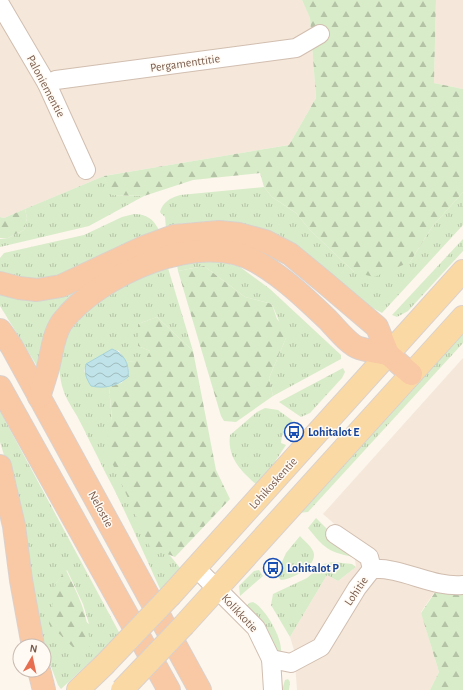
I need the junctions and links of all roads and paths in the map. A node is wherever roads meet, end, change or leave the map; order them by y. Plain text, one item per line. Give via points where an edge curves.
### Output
1 (0, 4) edge
2 (320, 34) dead end
3 (47, 84) junction
4 (86, 170) dead end
5 (463, 271) edge
6 (0, 283) edge
7 (463, 317) edge
8 (0, 330) edge
9 (388, 354) junction
10 (411, 374) junction
11 (0, 387) edge
12 (39, 397) junction
13 (0, 466) edge
14 (335, 534) dead end
15 (372, 569) junction
16 (191, 573) junction
17 (463, 585) edge
18 (217, 589) junction
19 (32, 638) edge
20 (271, 659) junction
21 (41, 678) edge
22 (44, 690) edge
23 (78, 690) edge
24 (122, 690) edge
25 (168, 690) edge
26 (200, 690) edge
27 (273, 690) edge

1 - 3 street, Paloniementie
2 - 3 street, Pergamenttitie via 296,48 56,80
3 - 4 street, Paloniementie
5 - 9 main road, Lohikoskentie
6 - 9 highway via 38,290 61,286 144,247 174,236 219,232 239,234 265,241 290,254 376,327
7 - 10 main road
8 - 12 highway, Nelostie
9 - 10 highway
9 - 12 highway via 358,348 302,295 255,260 235,253 214,250 178,253 149,263 115,280 79,303 61,324
9 - 16 main road, Lohikoskentie
10 - 18 main road
11 - 25 highway
12 - 26 highway, Nelostie
13 - 19 highway via 14,526
14 - 15 street via 370,557
15 - 17 street, Lohitie via 385,568 450,585
15 - 20 street, Lohitie via 357,588 321,647 291,663
16 - 18 street, Kolikkotie
16 - 23 main road, Lohikoskentie, bridge
18 - 20 street, Kolikkotie via 256,628
18 - 24 main road, bridge
20 - 27 street, Kolikkotie
21 - 22 highway

